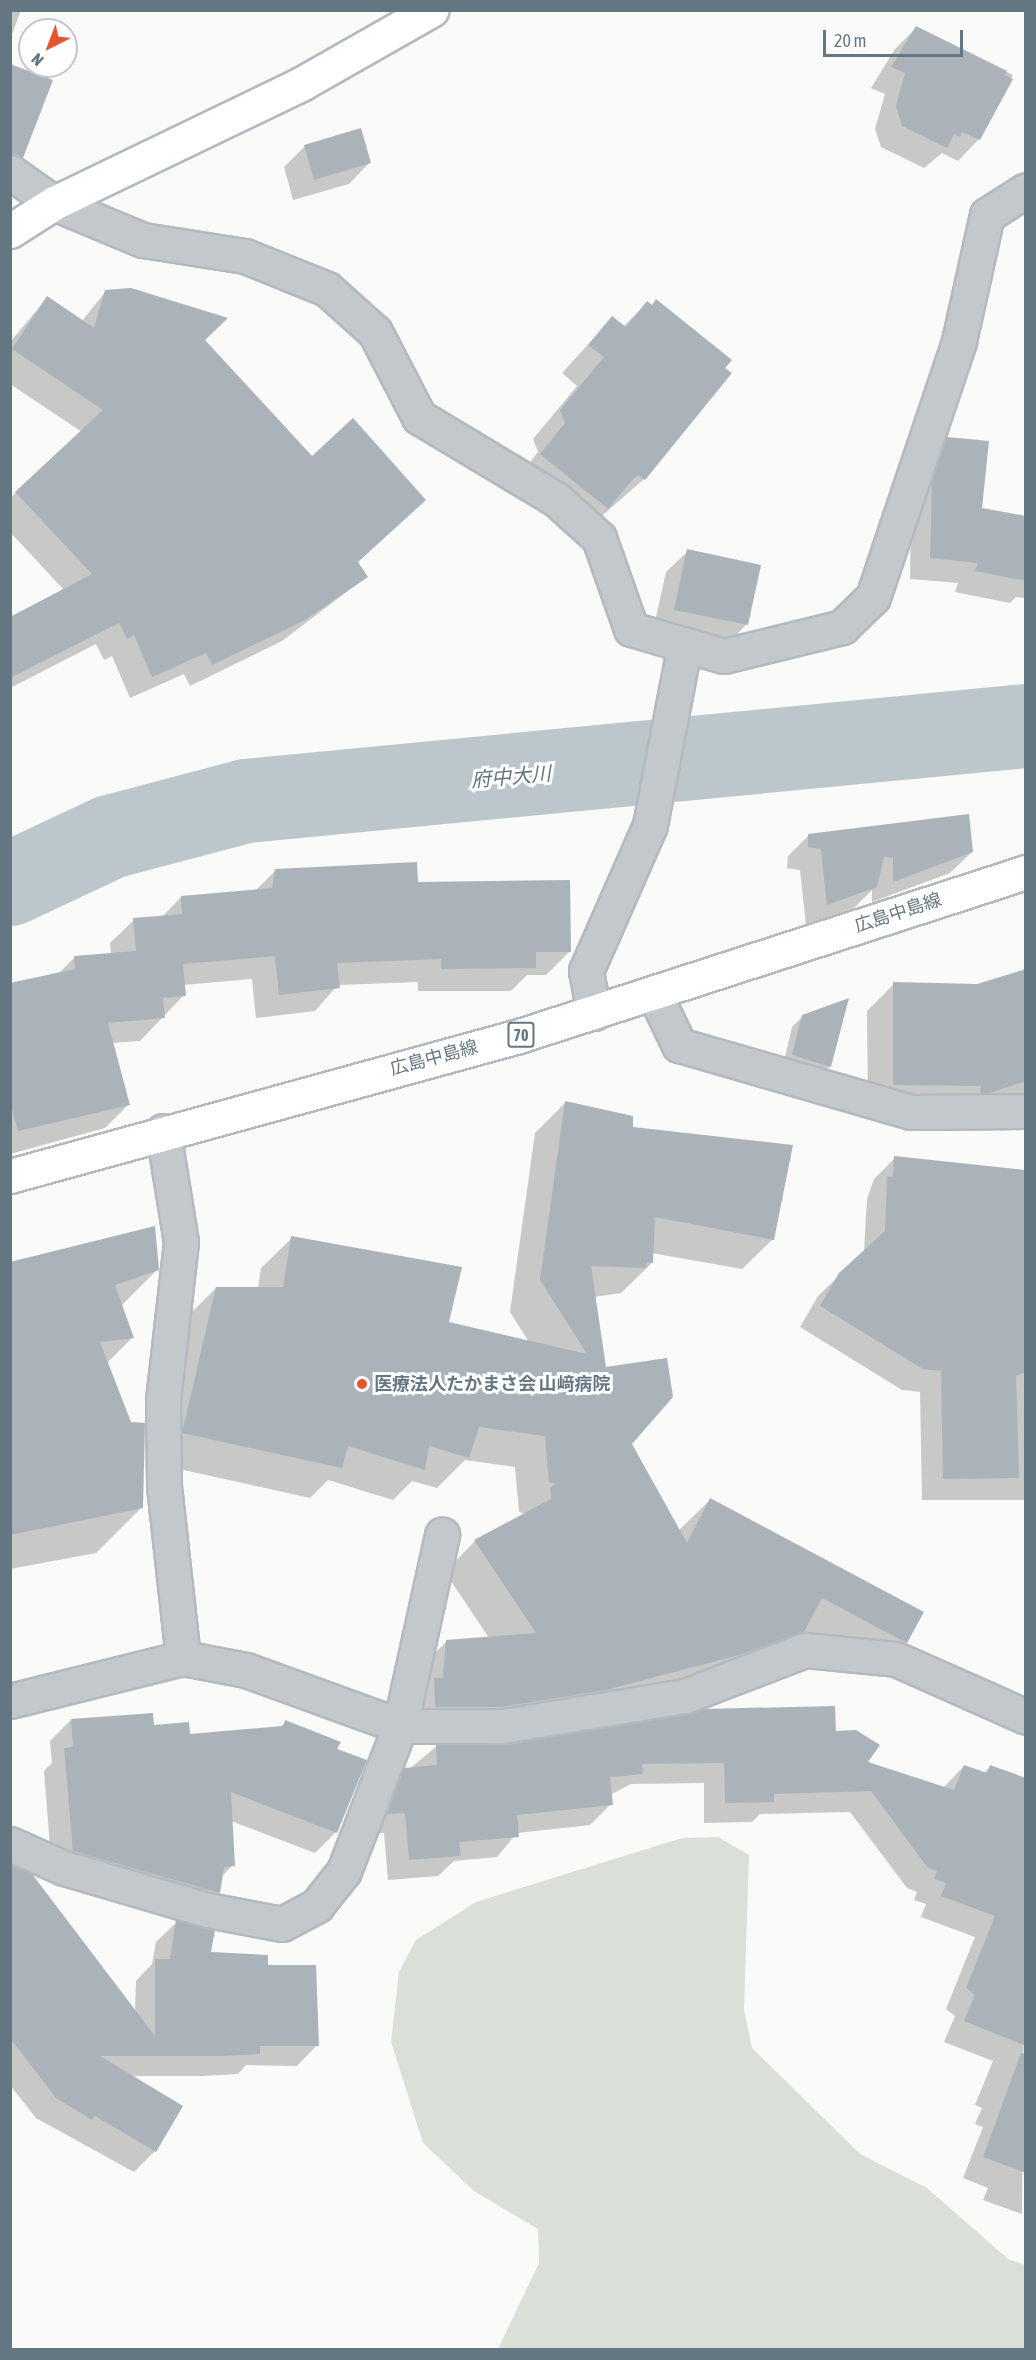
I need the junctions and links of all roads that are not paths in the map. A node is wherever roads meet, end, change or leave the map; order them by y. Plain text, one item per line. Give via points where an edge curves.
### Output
1 (431, 10) edge
2 (10, 172) edge
3 (1026, 190) edge
4 (54, 203) junction
5 (10, 231) edge
6 (683, 655) junction
7 (1026, 872) edge
8 (654, 993) junction
9 (594, 1012) junction
10 (1026, 1111) edge
11 (163, 1131) junction
12 (10, 1176) edge
13 (442, 1535) dead end
14 (183, 1658) junction
15 (10, 1701) edge
16 (1026, 1717) edge
17 (400, 1726) junction
18 (10, 1844) edge

1 - 4 main road via 301,84
2 - 4 street
3 - 6 street via 987,215 959,341 873,597 842,627 724,657
4 - 5 main road
4 - 6 street via 143,240 245,256 327,289 375,332 419,417 557,500 599,538 631,629
6 - 9 street via 650,825 586,971
7 - 8 main road, 広島中島線 / 70
8 - 9 main road, 広島中島線 / 70
8 - 10 street via 679,1045 911,1112
9 - 11 main road, 広島中島線 / 70
11 - 12 main road, 広島中島線 / 70
11 - 14 street via 181,1242 163,1399 164,1486
13 - 17 street
14 - 15 street
14 - 17 street via 246,1670
16 - 17 street via 896,1659 805,1650 685,1696 503,1726
17 - 18 street via 344,1870 317,1905 282,1924 175,1901 64,1868

